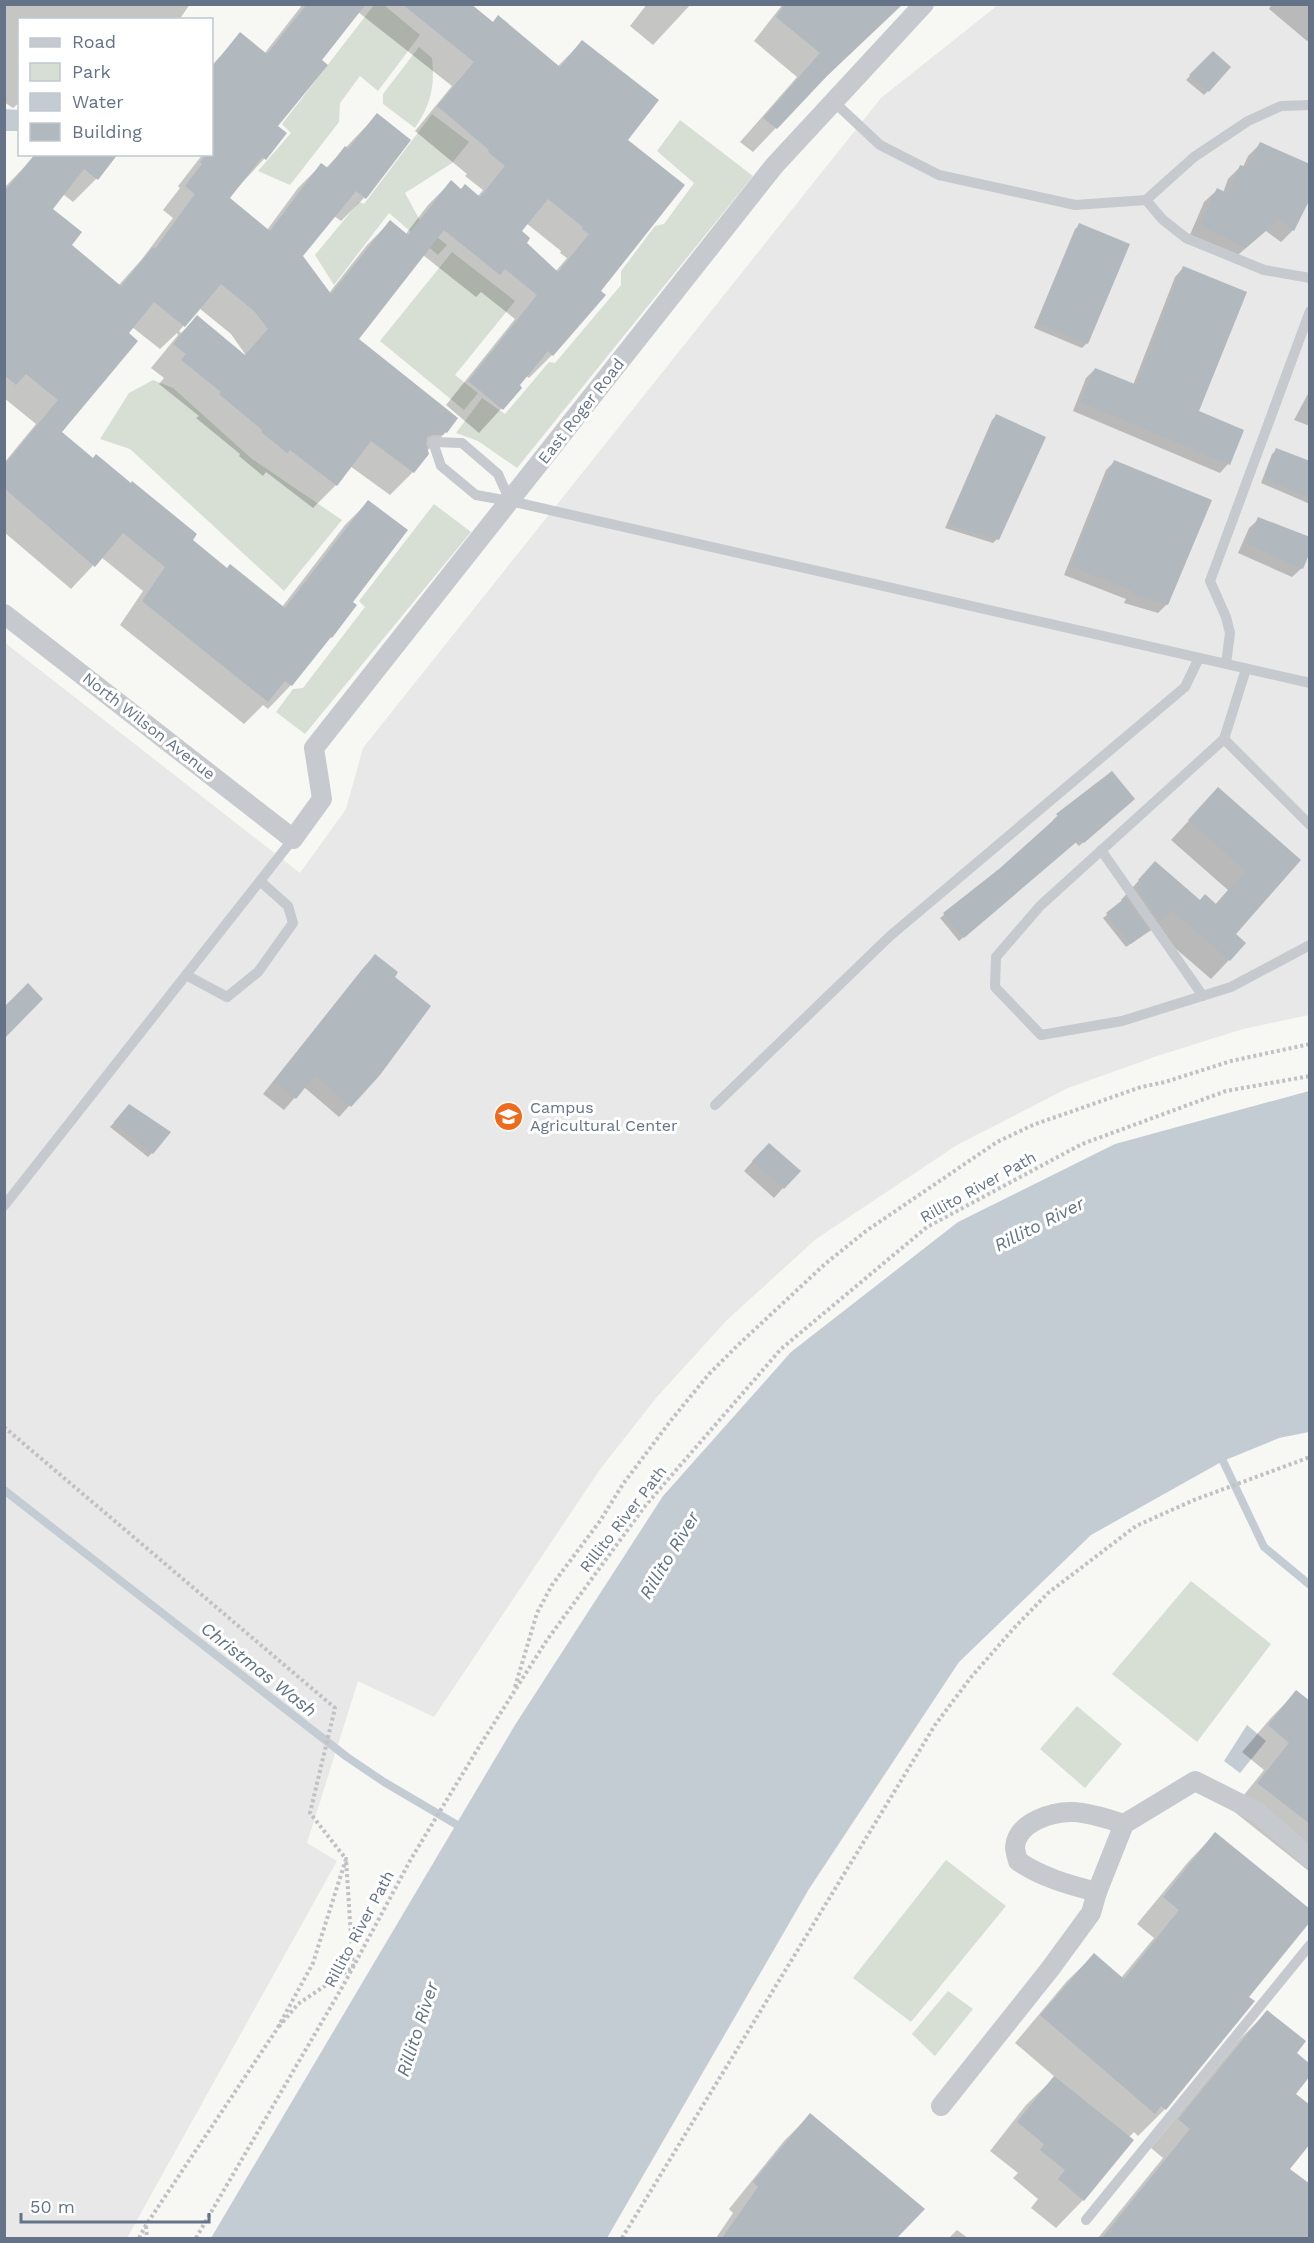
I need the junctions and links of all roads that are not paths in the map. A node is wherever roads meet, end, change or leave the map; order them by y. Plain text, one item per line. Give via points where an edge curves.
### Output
1 (924, 4) edge
2 (833, 102) junction
3 (1310, 105) edge
4 (1146, 200) junction
5 (1310, 278) edge
6 (1310, 310) edge
7 (510, 501) junction
8 (4, 614) edge
9 (1199, 658) junction
10 (1226, 664) junction
11 (1246, 669) junction
12 (1310, 683) edge
13 (1224, 739) junction
14 (1310, 825) edge
15 (293, 839) junction
16 (1101, 850) junction
17 (260, 882) junction
18 (1310, 945) edge
19 (186, 975) junction
20 (1203, 996) junction
21 (715, 1105) dead end
22 (4, 1206) edge
23 (1124, 1824) junction
24 (1310, 1858) edge
25 (1097, 1892) junction
26 (1310, 1945) edge
27 (941, 2106) dead end
28 (1086, 2220) dead end

1 - 2 street, East Roger Road
2 - 4 lane via 880,145 939,175 1075,205
2 - 7 street, East Roger Road via 774,165
3 - 4 lane via 1281,106 1248,121 1194,157
4 - 5 lane via 1186,238 1264,270
6 - 10 lane via 1210,581 1230,633
7 - 7 lane via 498,474 462,443 433,442 441,466 476,495
7 - 9 lane
7 - 15 street, East Roger Road via 314,748 322,799
8 - 15 street, North Wilson Avenue
9 - 10 lane
9 - 21 lane via 1185,687 890,936
10 - 11 lane
11 - 12 lane
11 - 13 lane
13 - 14 lane
13 - 16 lane
15 - 17 lane
16 - 20 lane
16 - 20 lane via 1040,906 996,957 995,987 1041,1035 1122,1021
17 - 19 lane
17 - 19 lane via 288,906 293,923 258,972 227,997
18 - 20 lane via 1231,987
19 - 22 lane
23 - 24 street via 1195,1781 1257,1812
23 - 25 street
23 - 25 street via 1062,1812 1044,1816 1030,1825 1015,1847 1018,1861 1031,1870
25 - 27 street via 1091,1913
26 - 28 lane

